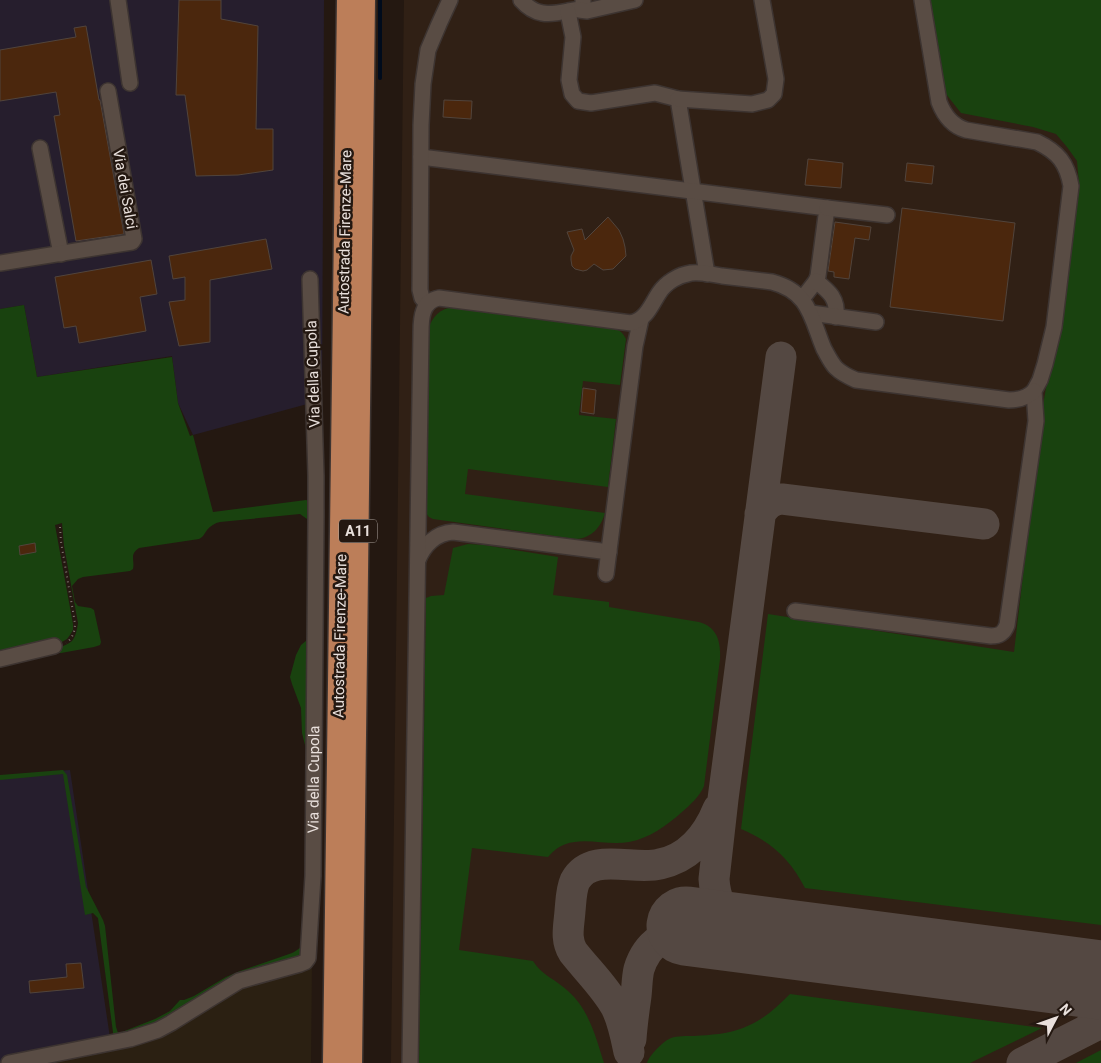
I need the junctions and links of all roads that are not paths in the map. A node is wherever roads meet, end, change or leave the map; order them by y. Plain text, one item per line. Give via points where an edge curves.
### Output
1 (118, 0) edge
2 (348, 0) edge
3 (364, 0) edge
4 (450, 0) edge
5 (521, 0) edge
6 (635, 0) edge
7 (762, 0) edge
8 (922, 0) edge
9 (577, 7) edge
10 (130, 83) dead end
11 (108, 91) dead end
12 (678, 99) junction
13 (40, 148) dead end
14 (420, 157) junction
15 (693, 191) junction
16 (827, 208) junction
17 (888, 215) dead end
18 (60, 254) junction
19 (0, 263) edge
20 (708, 274) junction
21 (310, 279) dead end
22 (816, 281) junction
23 (802, 299) junction
24 (427, 304) junction
25 (811, 313) junction
26 (836, 317) junction
27 (641, 319) junction
28 (876, 322) dead end
29 (1034, 391) junction
30 (609, 552) junction
31 (417, 562) junction
32 (606, 574) dead end
33 (795, 611) dead end
34 (54, 646) road end
35 (0, 659) edge
36 (26, 1061) edge
37 (10, 1063) edge
38 (334, 1063) edge
39 (351, 1063) edge
40 (410, 1063) edge

1 - 10 street
2 - 38 highway, Autostrada Firenze-Mare / A11
3 - 39 highway, Autostrada Firenze-Mare / A11
4 - 14 street via 428,50
5 - 9 street via 538,13 553,14
6 - 9 street via 587,12
7 - 12 street via 776,79 774,94 768,100 752,104
8 - 29 street via 939,102 950,120 966,130 1037,142 1055,153 1068,172 1071,186 1054,327
9 - 12 street via 569,80 572,94 578,101 591,103 655,93
11 - 18 street, Via dei Salci via 134,239 132,242
12 - 15 street
13 - 18 street
14 - 15 street
14 - 24 street via 420,290
15 - 16 street
15 - 20 street
16 - 17 street
16 - 22 street
18 - 19 street, Via dei Salci
20 - 23 street via 780,284
20 - 27 street via 692,273 670,282
21 - 36 street, Via della Cupola via 316,518 313,876 308,958 300,964 238,981 158,1030
22 - 23 street
22 - 26 street via 835,301
23 - 25 street
24 - 27 street via 439,298 631,323
24 - 31 street via 421,327
25 - 26 street
25 - 29 street via 832,363 856,380 1009,400 1020,400
26 - 28 street
27 - 30 street
29 - 33 street via 1036,421 1005,630 991,636
30 - 31 street via 453,532 429,542
30 - 32 street
31 - 40 street
34 - 35 street
36 - 37 street, Via della Cupola

